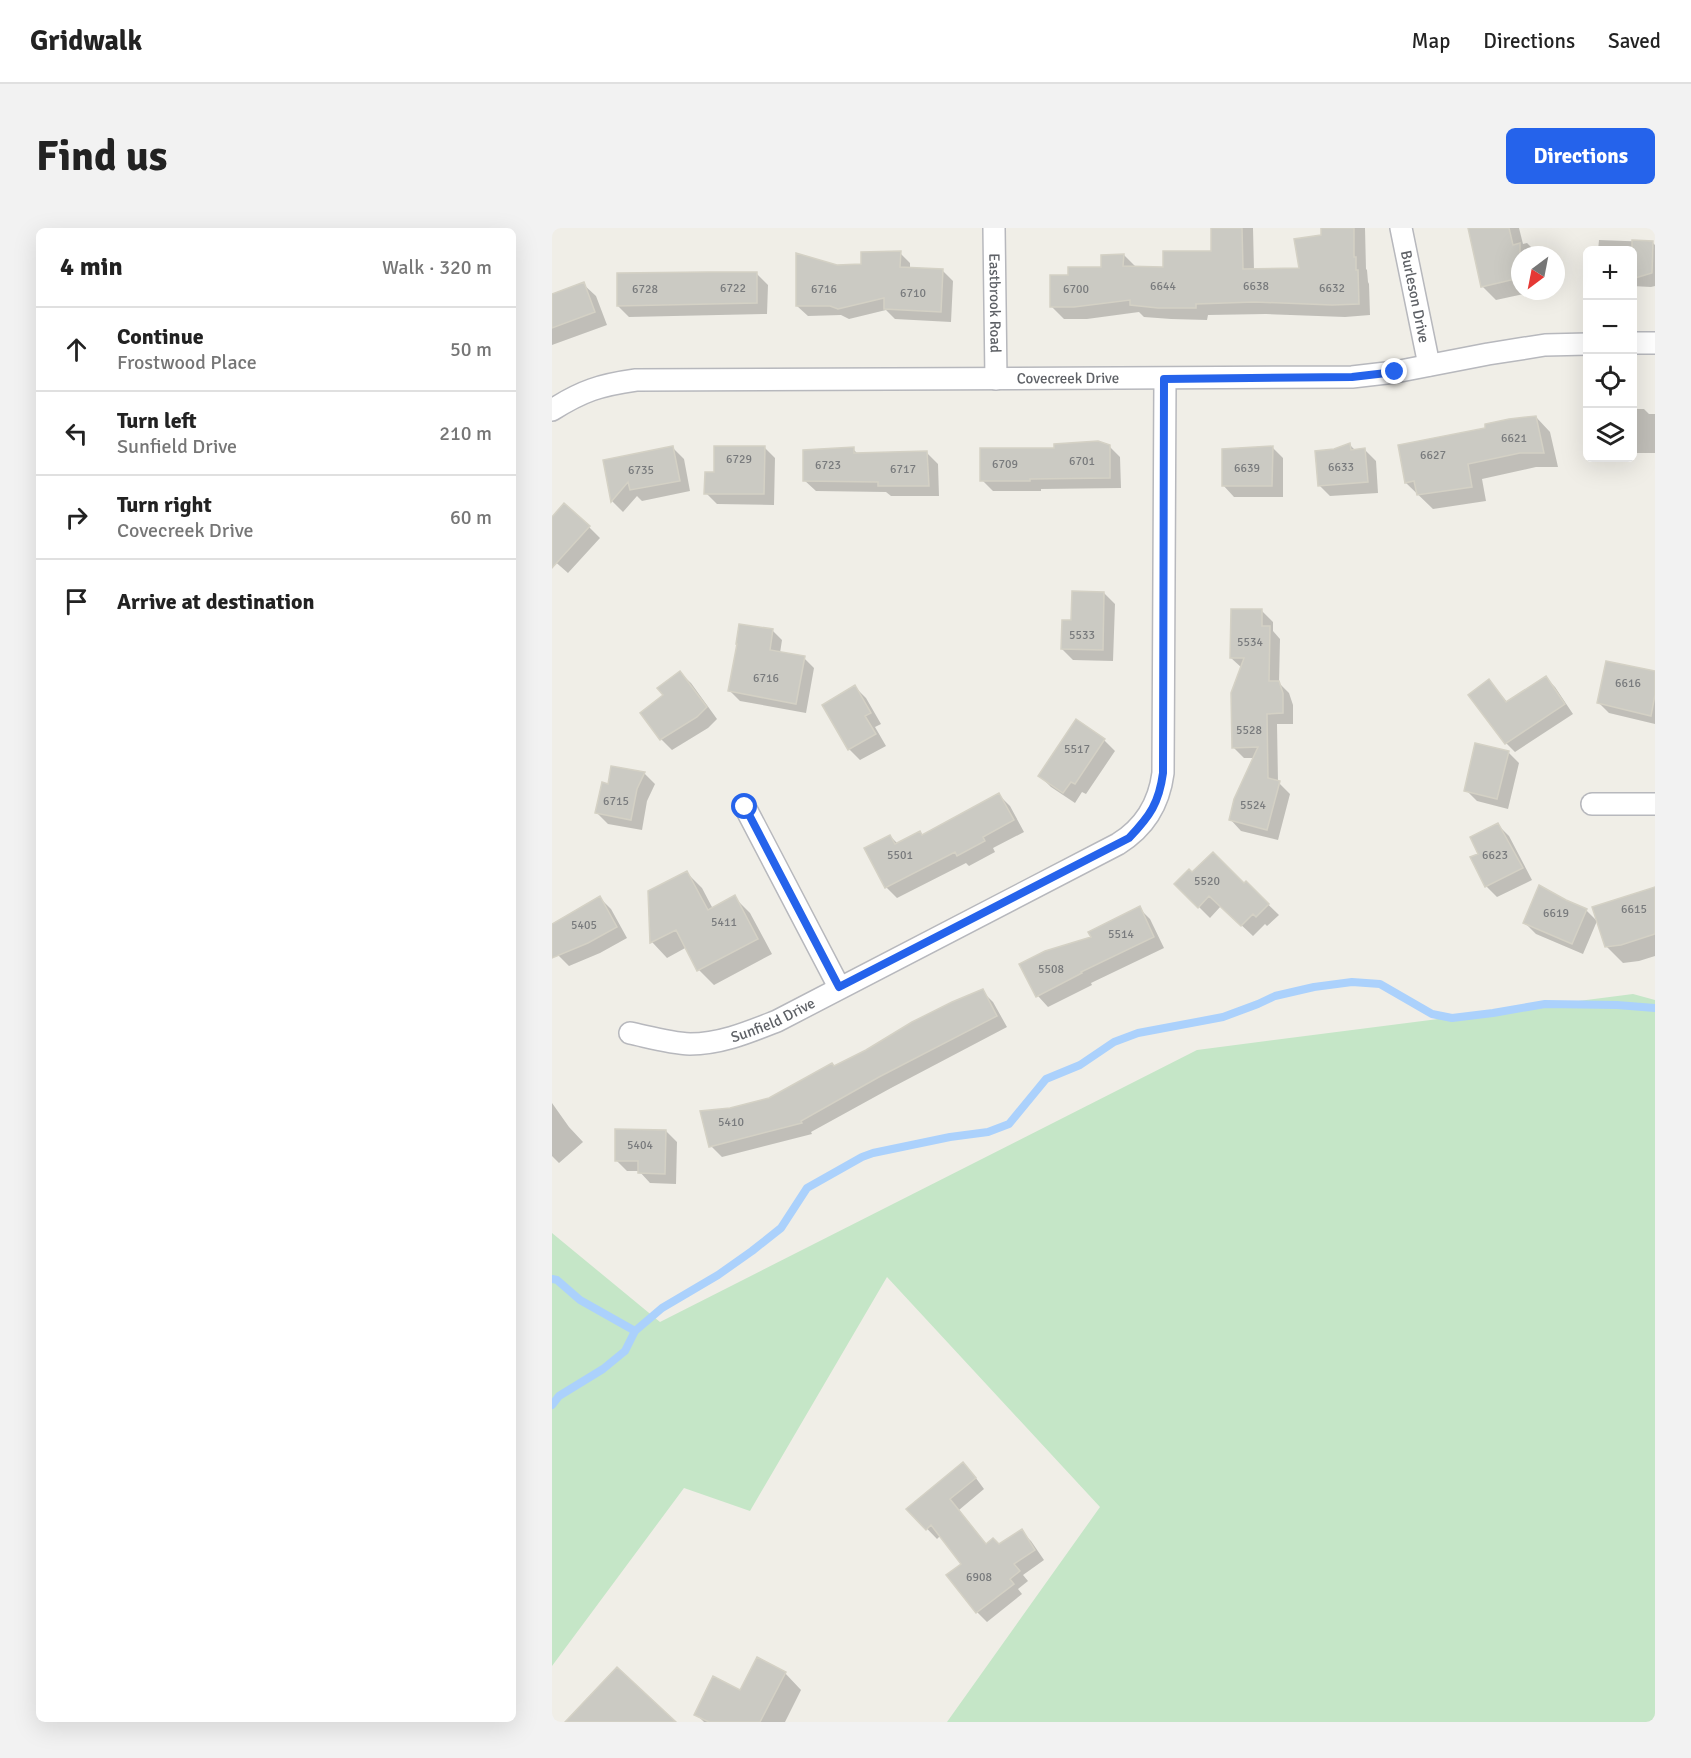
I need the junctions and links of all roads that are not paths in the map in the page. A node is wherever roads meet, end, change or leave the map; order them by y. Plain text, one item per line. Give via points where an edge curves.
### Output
1 (994, 228) edge
2 (1401, 228) edge
3 (1637, 343) edge
4 (1655, 343) edge
5 (1583, 344) edge
6 (1430, 365) junction
7 (996, 379) junction
8 (1164, 379) junction
9 (552, 410) edge
10 (1592, 804) dead end
11 (1655, 804) edge
12 (745, 807) dead end
13 (839, 987) junction
14 (630, 1033) dead end

1 - 7 street, Eastbrook Road
2 - 6 street, Burleson Drive
3 - 4 street
5 - 6 street, Covecreek Drive via 1545,345
6 - 8 street, Covecreek Drive via 1352,377
7 - 8 street, Covecreek Drive
7 - 9 street, Covecreek Drive via 636,380 607,384 575,395
8 - 13 street, Sunfield Drive via 1163,773 1162,785 1146,820 1118,844
10 - 11 street
12 - 13 street
13 - 14 street, Sunfield Drive via 777,1021 722,1040 691,1044

